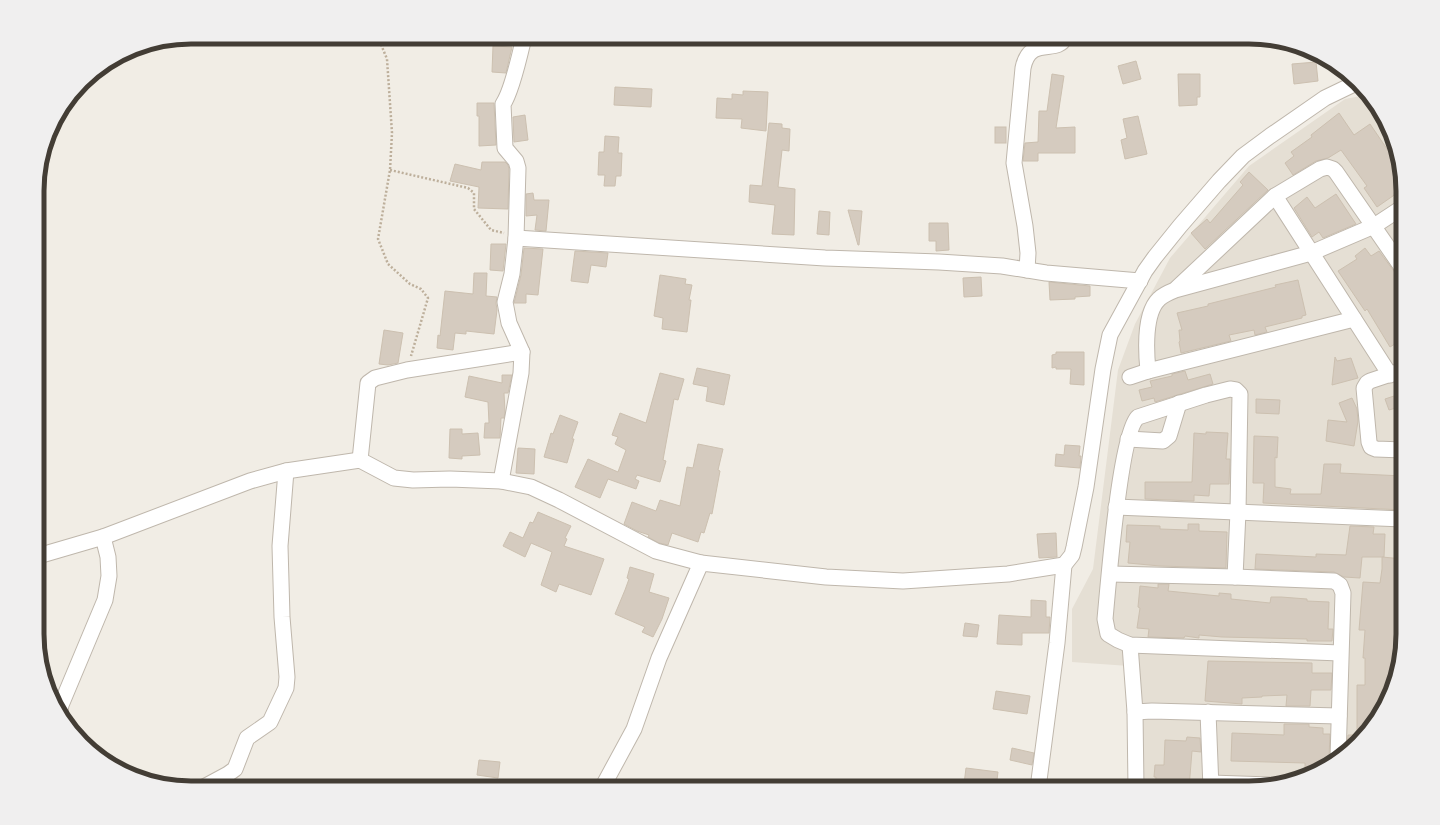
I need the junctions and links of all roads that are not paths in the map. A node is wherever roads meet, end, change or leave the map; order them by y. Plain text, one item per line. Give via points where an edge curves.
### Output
1 (522, 44) edge
2 (1059, 44) edge
3 (1351, 85) edge
4 (1275, 196) junction
5 (1396, 211) edge
6 (1374, 226) junction
7 (516, 237) junction
8 (1311, 254) junction
9 (1396, 259) edge
10 (1027, 270) junction
11 (1140, 281) junction
12 (1175, 290) junction
13 (1354, 319) junction
14 (522, 352) junction
15 (1148, 371) junction
16 (1396, 372) edge
17 (1130, 377) dead end
18 (1179, 403) junction
19 (1128, 439) junction
20 (1396, 450) edge
21 (360, 460) junction
22 (286, 471) junction
23 (501, 482) junction
24 (1116, 507) junction
25 (1238, 512) junction
26 (1396, 519) edge
27 (103, 537) junction
28 (44, 554) edge
29 (701, 563) junction
30 (1064, 565) junction
31 (1110, 574) junction
32 (1235, 577) junction
33 (1130, 645) junction
34 (1340, 653) junction
35 (61, 703) edge
36 (1135, 712) junction
37 (1208, 712) junction
38 (1339, 716) junction
39 (1338, 751) edge
40 (215, 781) edge
41 (606, 781) edge
42 (1039, 781) edge
43 (1136, 781) edge
44 (1211, 781) edge

1 - 7 street via 503,104 505,148 516,161 518,168
2 - 10 street via 1035,49 1027,54 1023,68 1014,163 1025,226
3 - 11 street via 1325,98 1243,156 1180,226
4 - 6 street via 1320,169 1333,168
4 - 8 street
4 - 12 street
5 - 6 street
6 - 8 street
6 - 9 street
7 - 10 street via 825,258 1002,266
7 - 14 street via 512,274 505,302 509,323
8 - 12 street
8 - 13 street
10 - 11 street
11 - 30 street via 1110,335 1074,547 1072,555
12 - 15 street via 1159,298 1152,308 1148,322
13 - 15 street
13 - 16 street
14 - 21 street via 407,370 375,378 368,383
14 - 23 street via 521,373
15 - 17 street
16 - 20 street via 1367,383 1364,388 1369,442 1373,449
18 - 19 street via 1138,417 1134,420
18 - 19 street via 1166,440
18 - 25 street via 1230,389 1240,394
19 - 24 street
21 - 22 street
21 - 23 street via 394,478
22 - 27 street via 250,481
22 - 40 street via 280,546 286,688 270,722 247,738 234,769
23 - 29 street via 532,487 656,551
24 - 25 street
24 - 31 street
25 - 26 street
25 - 32 street
27 - 28 street
27 - 35 street via 109,576 105,600
29 - 30 street via 826,577 903,581 1008,574
29 - 41 street via 658,658 634,729
30 - 42 street via 1057,643
31 - 32 street
31 - 33 street via 1106,627 1112,638
32 - 34 street via 1337,582 1342,593
33 - 34 street
33 - 36 street
34 - 38 street
36 - 37 street
36 - 43 street
37 - 38 street
37 - 44 street
38 - 39 street

